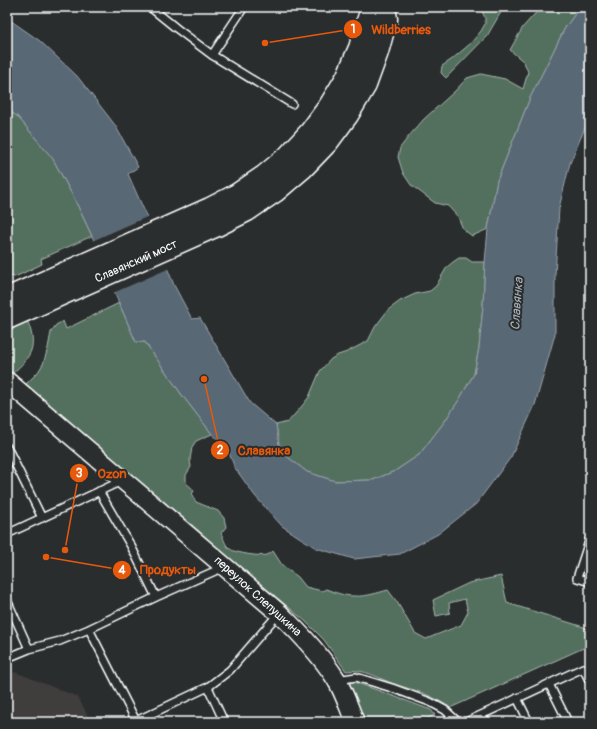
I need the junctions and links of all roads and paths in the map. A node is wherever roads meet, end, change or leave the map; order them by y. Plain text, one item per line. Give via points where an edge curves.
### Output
1 (150, 7) edge
2 (244, 7) edge
3 (376, 7) edge
4 (384, 7) edge
5 (212, 55) junction
6 (292, 104) dead end
7 (200, 223) junction
8 (65, 283) junction
9 (7, 299) edge
10 (7, 318) edge
11 (7, 381) edge
12 (7, 447) edge
13 (120, 478) junction
14 (99, 491) junction
15 (42, 518) junction
16 (7, 534) edge
17 (590, 538) edge
18 (225, 566) junction
19 (590, 582) edge
20 (156, 597) junction
21 (7, 600) edge
22 (279, 612) junction
23 (89, 629) junction
24 (29, 649) junction
25 (7, 658) edge
26 (336, 680) junction
27 (590, 682) edge
28 (549, 684) junction
29 (208, 687) junction
30 (518, 698) junction
31 (482, 715) junction
32 (224, 722) edge
33 (355, 722) edge
34 (458, 722) edge
35 (466, 722) edge
36 (486, 722) edge
37 (529, 722) edge
38 (568, 722) edge

1 - 5 lane
2 - 5 lane
3 - 7 main road via 369,18 347,78 311,132 289,156 265,176
4 - 7 main road via 386,19 365,84 327,142 302,168 247,210
5 - 6 lane
7 - 8 main road, Славянский мост
8 - 9 main road
8 - 10 main road
11 - 13 street, переулок Слепушкина
12 - 15 lane
13 - 14 lane via 115,484
13 - 18 street, переулок Слепушкина
14 - 15 lane
14 - 20 lane via 131,546
15 - 16 lane
17 - 19 lane via 577,578
18 - 20 lane
18 - 22 street, переулок Слепушкина
20 - 23 lane
21 - 24 lane
22 - 26 street, переулок Слепушкина via 303,635
22 - 29 lane via 230,670
23 - 24 lane
23 - 29 lane via 136,721
24 - 25 lane
26 - 33 street, переулок Слепушкина
26 - 34 lane via 356,677 392,688 430,702 445,710
27 - 28 lane via 583,668
28 - 30 lane
28 - 38 lane
29 - 32 lane
30 - 31 lane
30 - 37 lane
31 - 35 lane
31 - 36 lane

